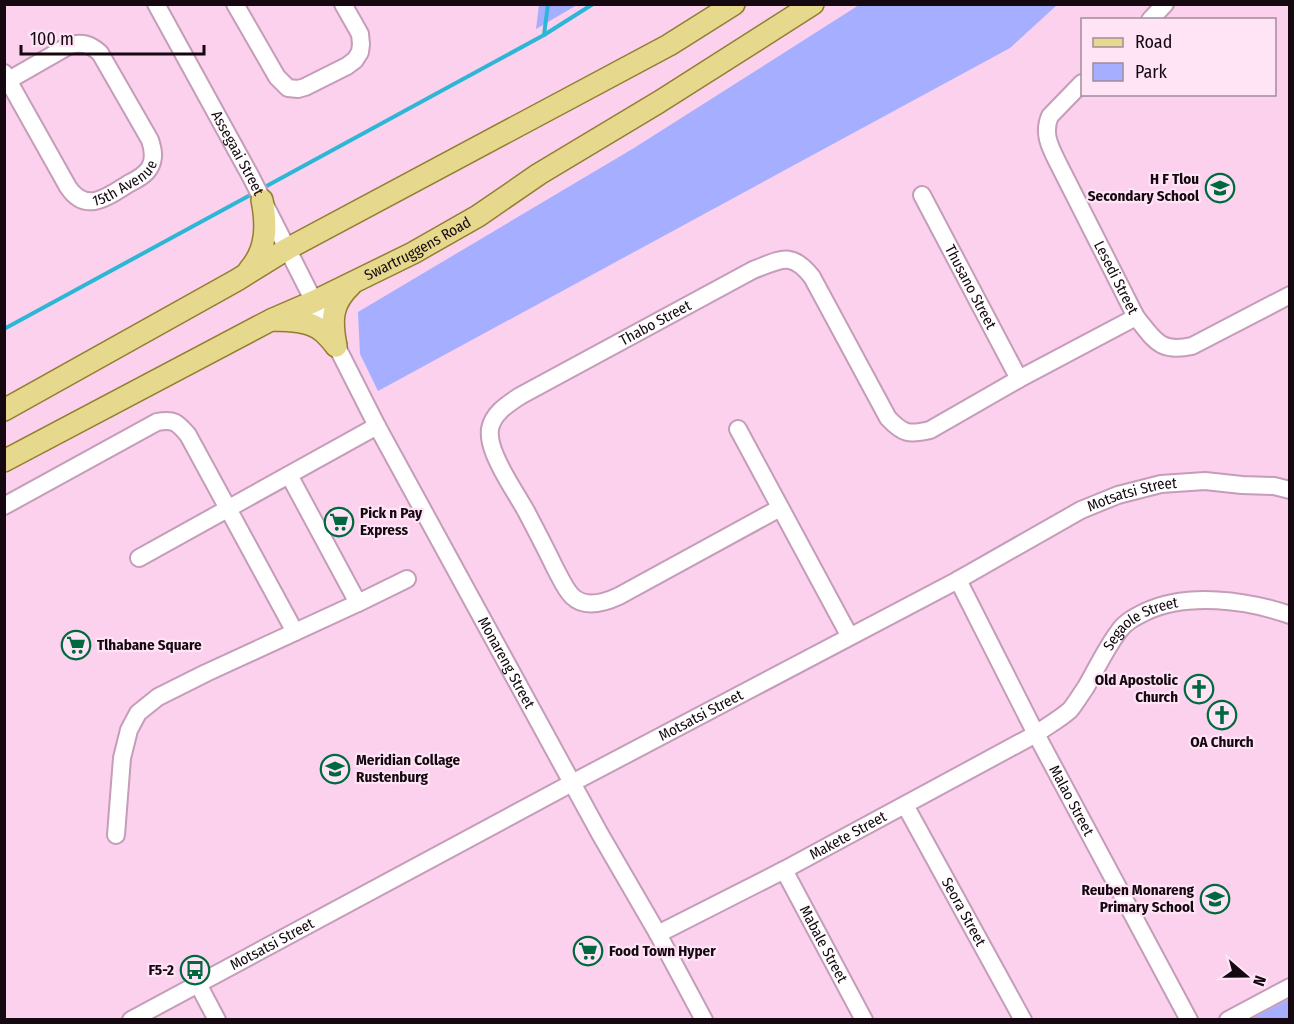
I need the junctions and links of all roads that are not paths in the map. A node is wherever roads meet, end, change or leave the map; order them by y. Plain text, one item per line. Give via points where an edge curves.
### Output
1 (156, 4) edge
2 (235, 4) edge
3 (343, 4) edge
4 (734, 4) edge
5 (813, 4) edge
6 (1166, 4) edge
7 (1151, 18) edge
8 (7, 77) edge
9 (1081, 85) edge
10 (922, 195) dead end
11 (262, 200) junction
12 (287, 249) junction
13 (237, 280) junction
14 (356, 280) junction
15 (1290, 295) edge
16 (315, 302) junction
17 (1137, 317) junction
18 (272, 320) junction
19 (336, 346) junction
20 (1019, 379) junction
21 (4, 410) edge
22 (377, 426) junction
23 (738, 429) dead end
24 (4, 461) edge
25 (289, 475) junction
26 (1290, 490) edge
27 (4, 506) edge
28 (780, 508) junction
29 (228, 509) junction
30 (139, 558) dead end
31 (407, 579) dead end
32 (958, 579) junction
33 (358, 603) junction
34 (1290, 615) edge
35 (295, 632) junction
36 (849, 635) junction
37 (1036, 734) junction
38 (572, 783) junction
39 (905, 804) junction
40 (116, 835) dead end
41 (784, 870) junction
42 (658, 934) junction
43 (198, 984) junction
44 (1290, 987) edge
45 (131, 1020) edge
46 (217, 1020) edge
47 (704, 1020) edge
48 (864, 1020) edge
49 (1023, 1020) edge
50 (1189, 1020) edge
51 (1228, 1020) edge

1 - 11 street, Assegaai Street
2 - 3 street via 277,77 288,88 298,89 347,66 360,52 360,34
4 - 12 main road via 669,45
5 - 14 main road, Swartruggens Road via 478,216
6 - 7 street
8 - 8 street, 15th Avenue via 70,45 93,46 150,140 152,165 105,198 79,199 68,187
9 - 17 street, Lesedi Street via 1050,116 1047,140
10 - 20 street, Thusano Street
11 - 12 street, Assegaai Street
11 - 13 main road via 266,218 264,241 251,268
12 - 13 main road
12 - 16 street, Assegaai Street
13 - 21 main road
14 - 16 main road, Swartruggens Road
14 - 19 main road via 335,306 332,325
15 - 17 street, Lesedi Street via 1179,349 1160,345
16 - 18 main road, Swartruggens Road
16 - 19 street, Monareng Street
17 - 20 street, Thabo Street
18 - 19 main road via 315,326
18 - 24 main road, Swartruggens Road
19 - 22 street, Monareng Street
20 - 28 street, Thabo Street via 930,430 898,429 888,418 812,277 791,259 753,270 520,396 497,413 490,430 495,455 561,580 572,596 582,602 603,603 619,596
22 - 25 street
22 - 38 street, Monareng Street
23 - 28 street
25 - 29 street
25 - 33 street
26 - 32 street, Motsatsi Street via 1205,481 1161,484 1118,495 1081,510
27 - 29 street via 157,422 170,420 188,435
28 - 36 street
29 - 30 street
29 - 35 street
31 - 33 street
32 - 36 street, Motsatsi Street
32 - 37 street, Malao Street
33 - 35 street
34 - 37 street, Segaole Street via 1270,608 1207,600 1176,603 1131,619 1120,630 1070,710
35 - 40 street via 158,697 138,713 122,758
36 - 38 street, Motsatsi Street
37 - 39 street, Makete Street
37 - 50 street, Malao Street
38 - 42 street, Monareng Street
38 - 43 street, Motsatsi Street
39 - 41 street, Makete Street
39 - 49 street, Seora Street
41 - 42 street, Makete Street
41 - 48 street, Mabale Street
42 - 47 street, Monareng Street
43 - 45 street, Motsatsi Street
43 - 46 street
44 - 51 street

